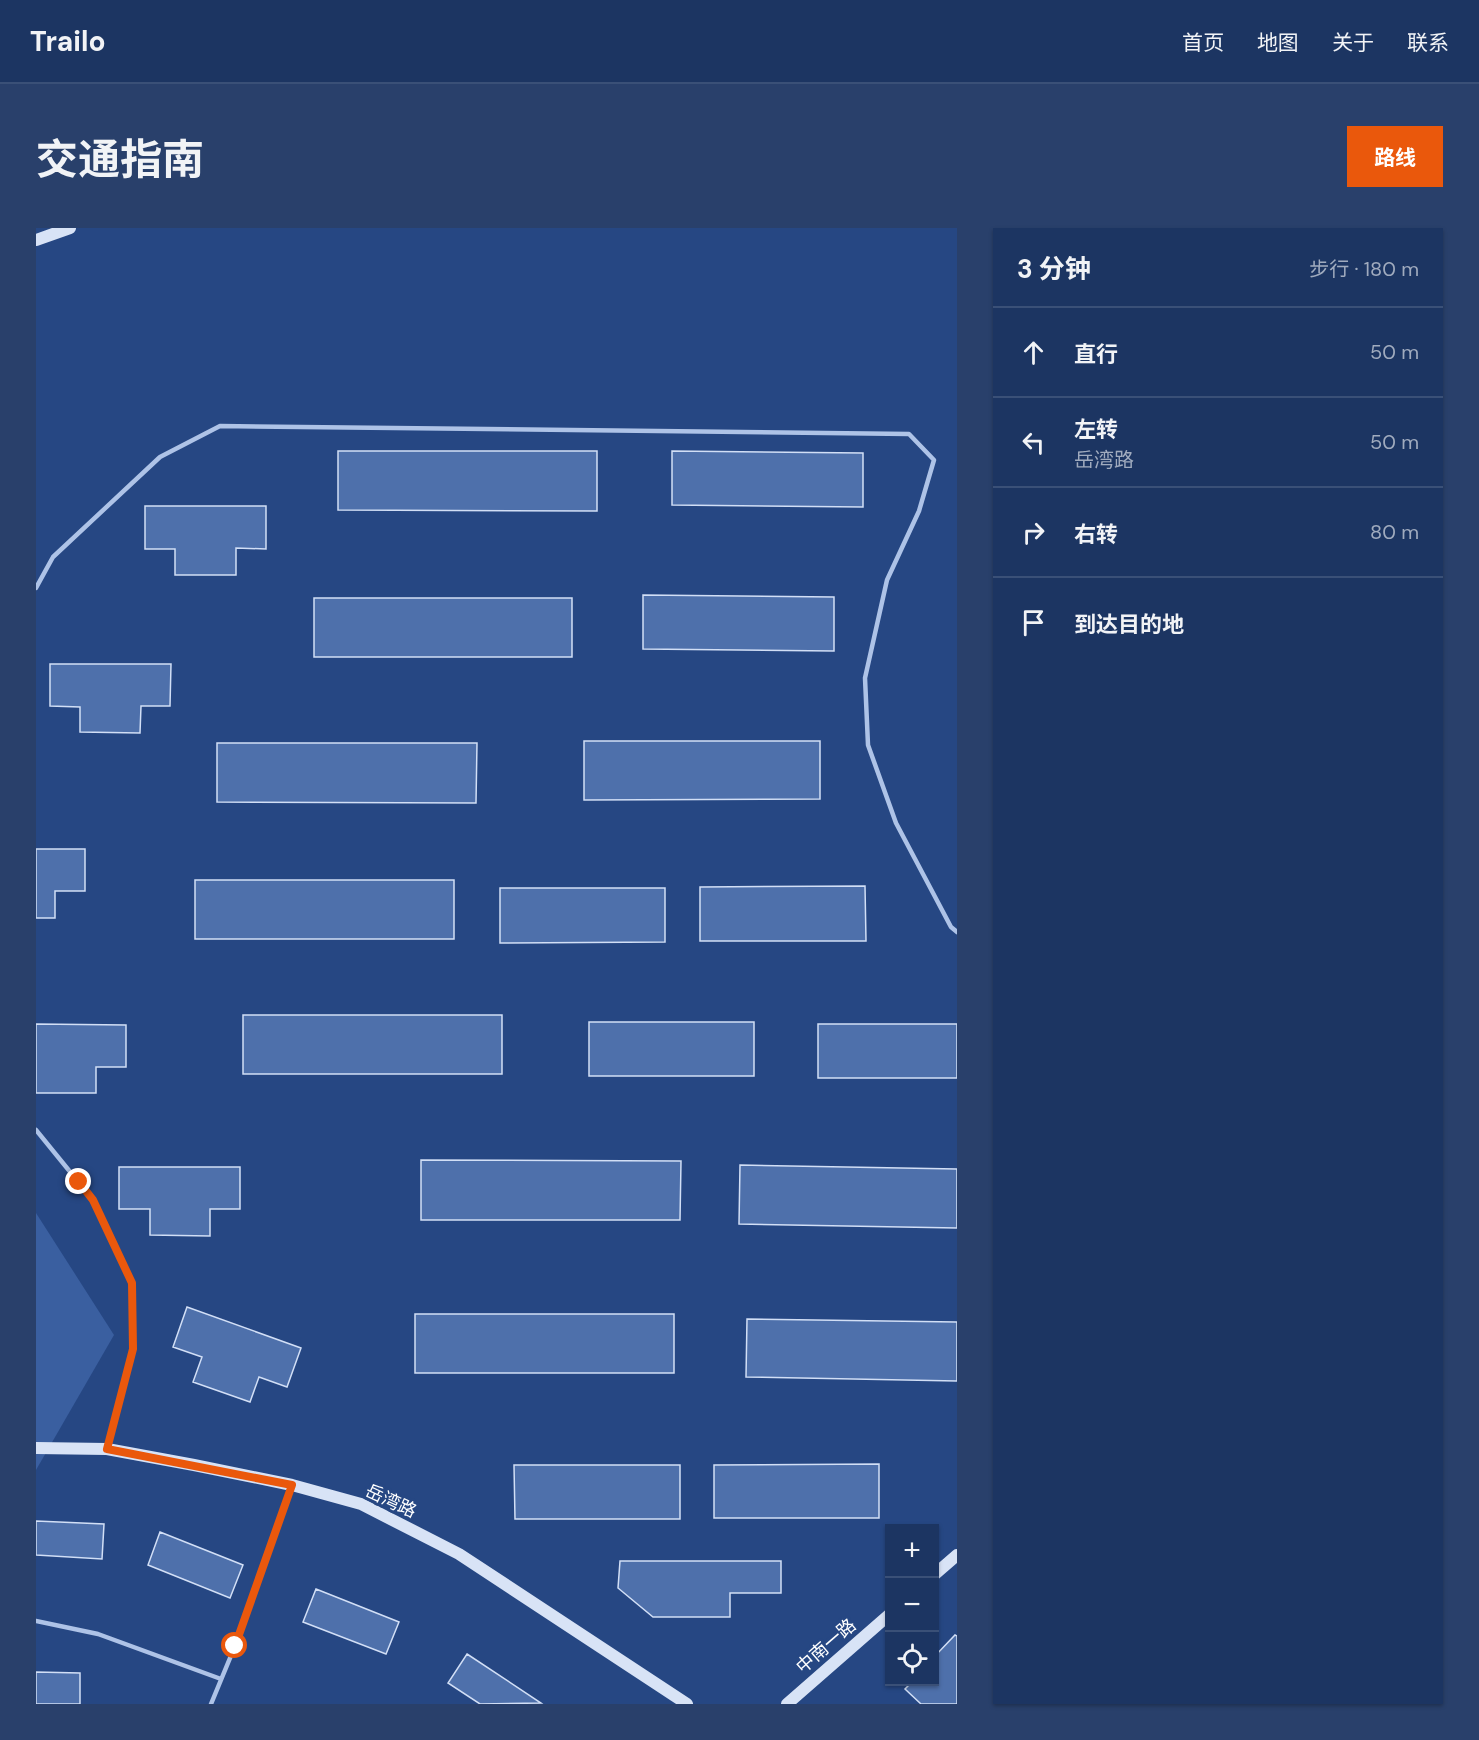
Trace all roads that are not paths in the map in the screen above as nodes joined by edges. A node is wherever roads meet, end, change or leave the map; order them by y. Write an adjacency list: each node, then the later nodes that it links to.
1 (70, 228): 2 (street)
2 (36, 240)
3 (36, 588): 4 (lane)
4 (957, 932)
5 (36, 1130): 7 (lane)
6 (36, 1448): 7 (street, 岳湾路)
7 (107, 1449): 8 (street, 岳湾路)
8 (292, 1485): 13 (lane); 15 (street, 岳湾路)
9 (957, 1555): 10 (street)
10 (939, 1571)
11 (885, 1618): 16 (street, 中南一路)
12 (36, 1621): 13 (lane)
13 (221, 1679): 14 (lane)
14 (211, 1704)
15 (687, 1704)
16 (787, 1704)

